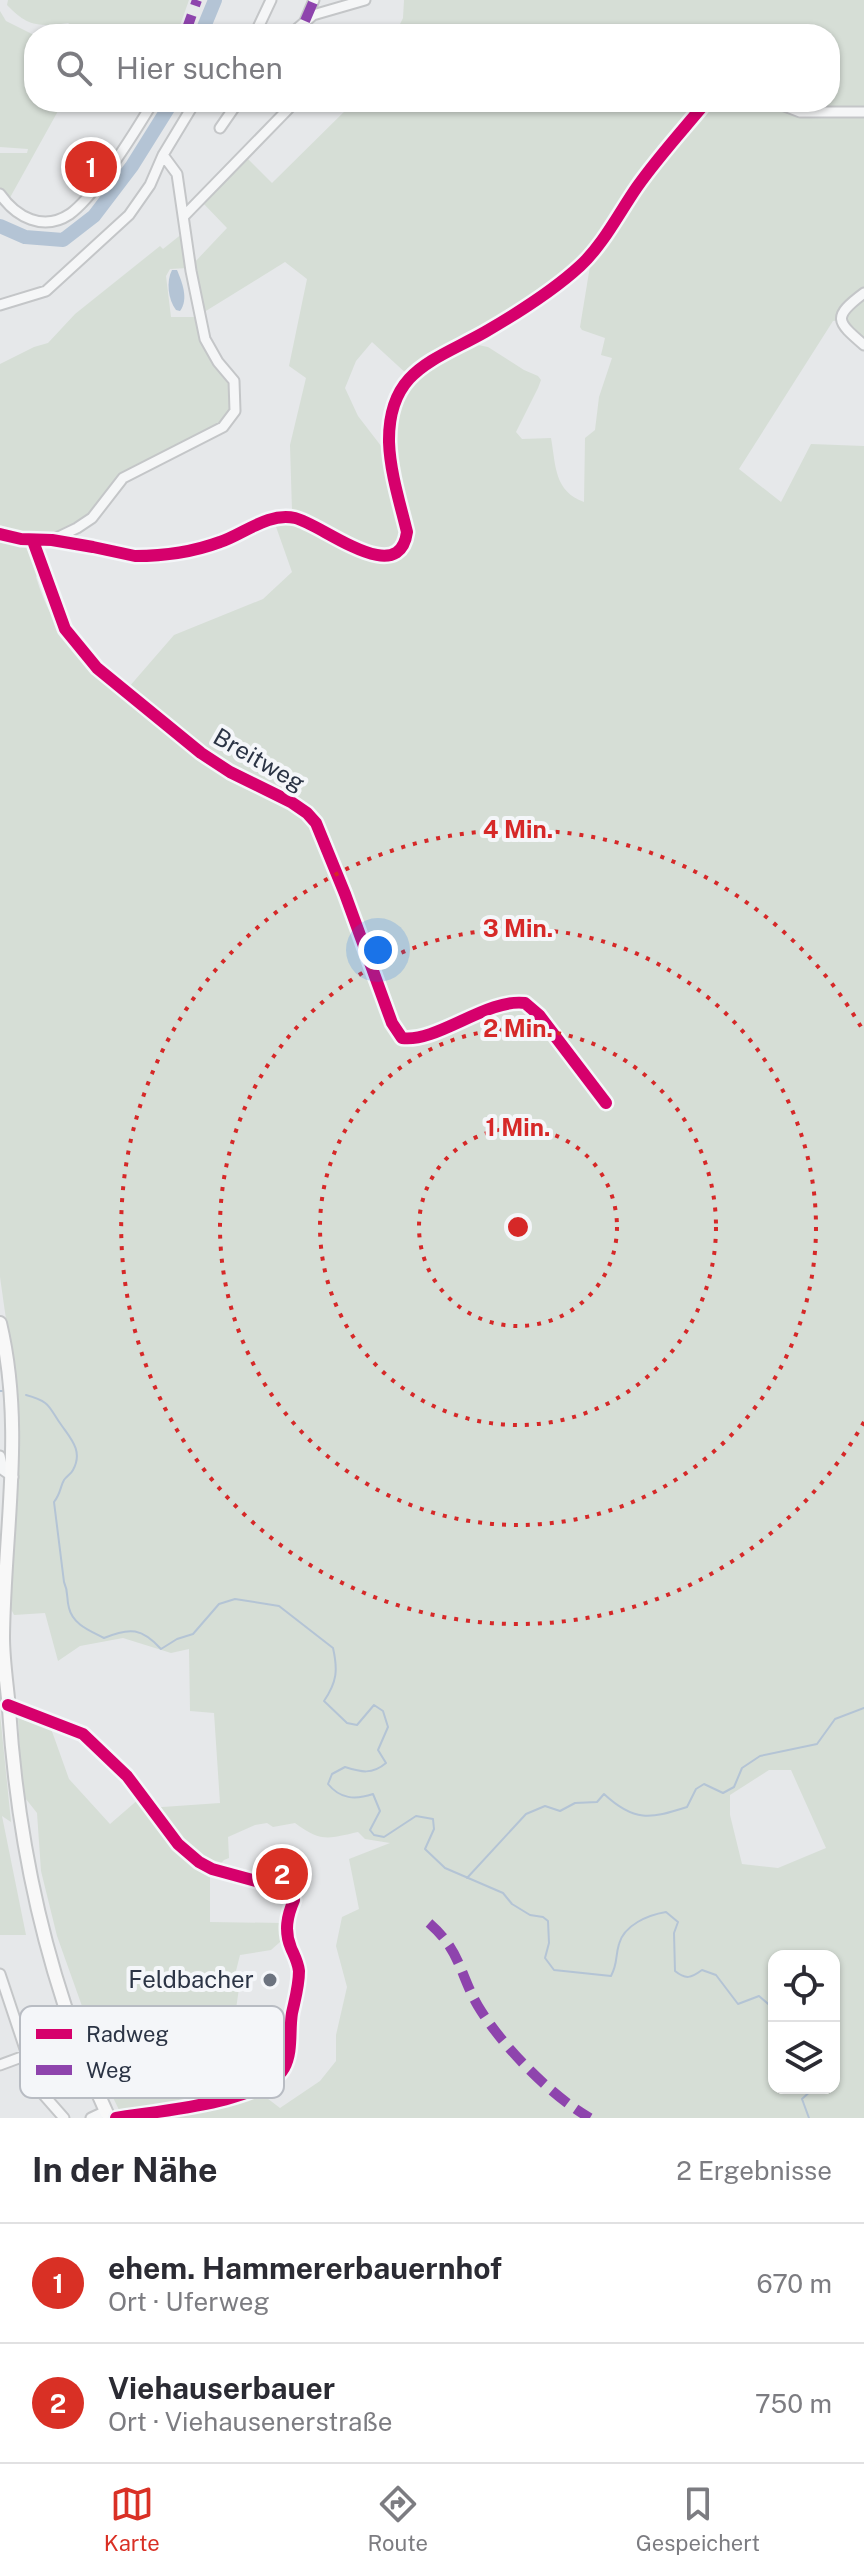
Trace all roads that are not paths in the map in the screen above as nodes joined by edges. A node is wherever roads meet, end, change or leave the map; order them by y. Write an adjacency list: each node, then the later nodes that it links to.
1 (271, 0): 5 (street)
2 (314, 0): 4 (street)
3 (365, 0): 4 (street)
4 (305, 21): 6 (street)
5 (260, 24)
6 (302, 24)
7 (146, 112): 16 (street)
8 (189, 112): 15 (street)
9 (231, 112): 14 (street)
10 (285, 112): 17 (street)
11 (698, 112): 22 (street)
12 (803, 112): 13 (street)
13 (864, 112)
14 (220, 128)
15 (163, 155): 17 (street); 19 (street)
16 (0, 194)
17 (185, 215): 22 (street)
18 (864, 293): 20 (street)
19 (0, 305)
20 (864, 345)
21 (0, 534): 23 (street)
22 (52, 540): 23 (street)
23 (33, 541): 24 (street, Breitweg)
24 (606, 1103)
25 (0, 1323): 27 (main road)
26 (0, 1456): 27 (street)
27 (13, 1477): 28 (main road)
28 (8, 1705): 30 (main road); 34 (street)
29 (0, 1974): 31 (street)
30 (64, 2006)
31 (20, 2034)
32 (20, 2058): 33 (street)
33 (0, 2065)
34 (284, 2066)
35 (46, 2098): 38 (street)
36 (234, 2098): 37 (street)
37 (111, 2116): 39 (street)
38 (64, 2118)
39 (91, 2118)

